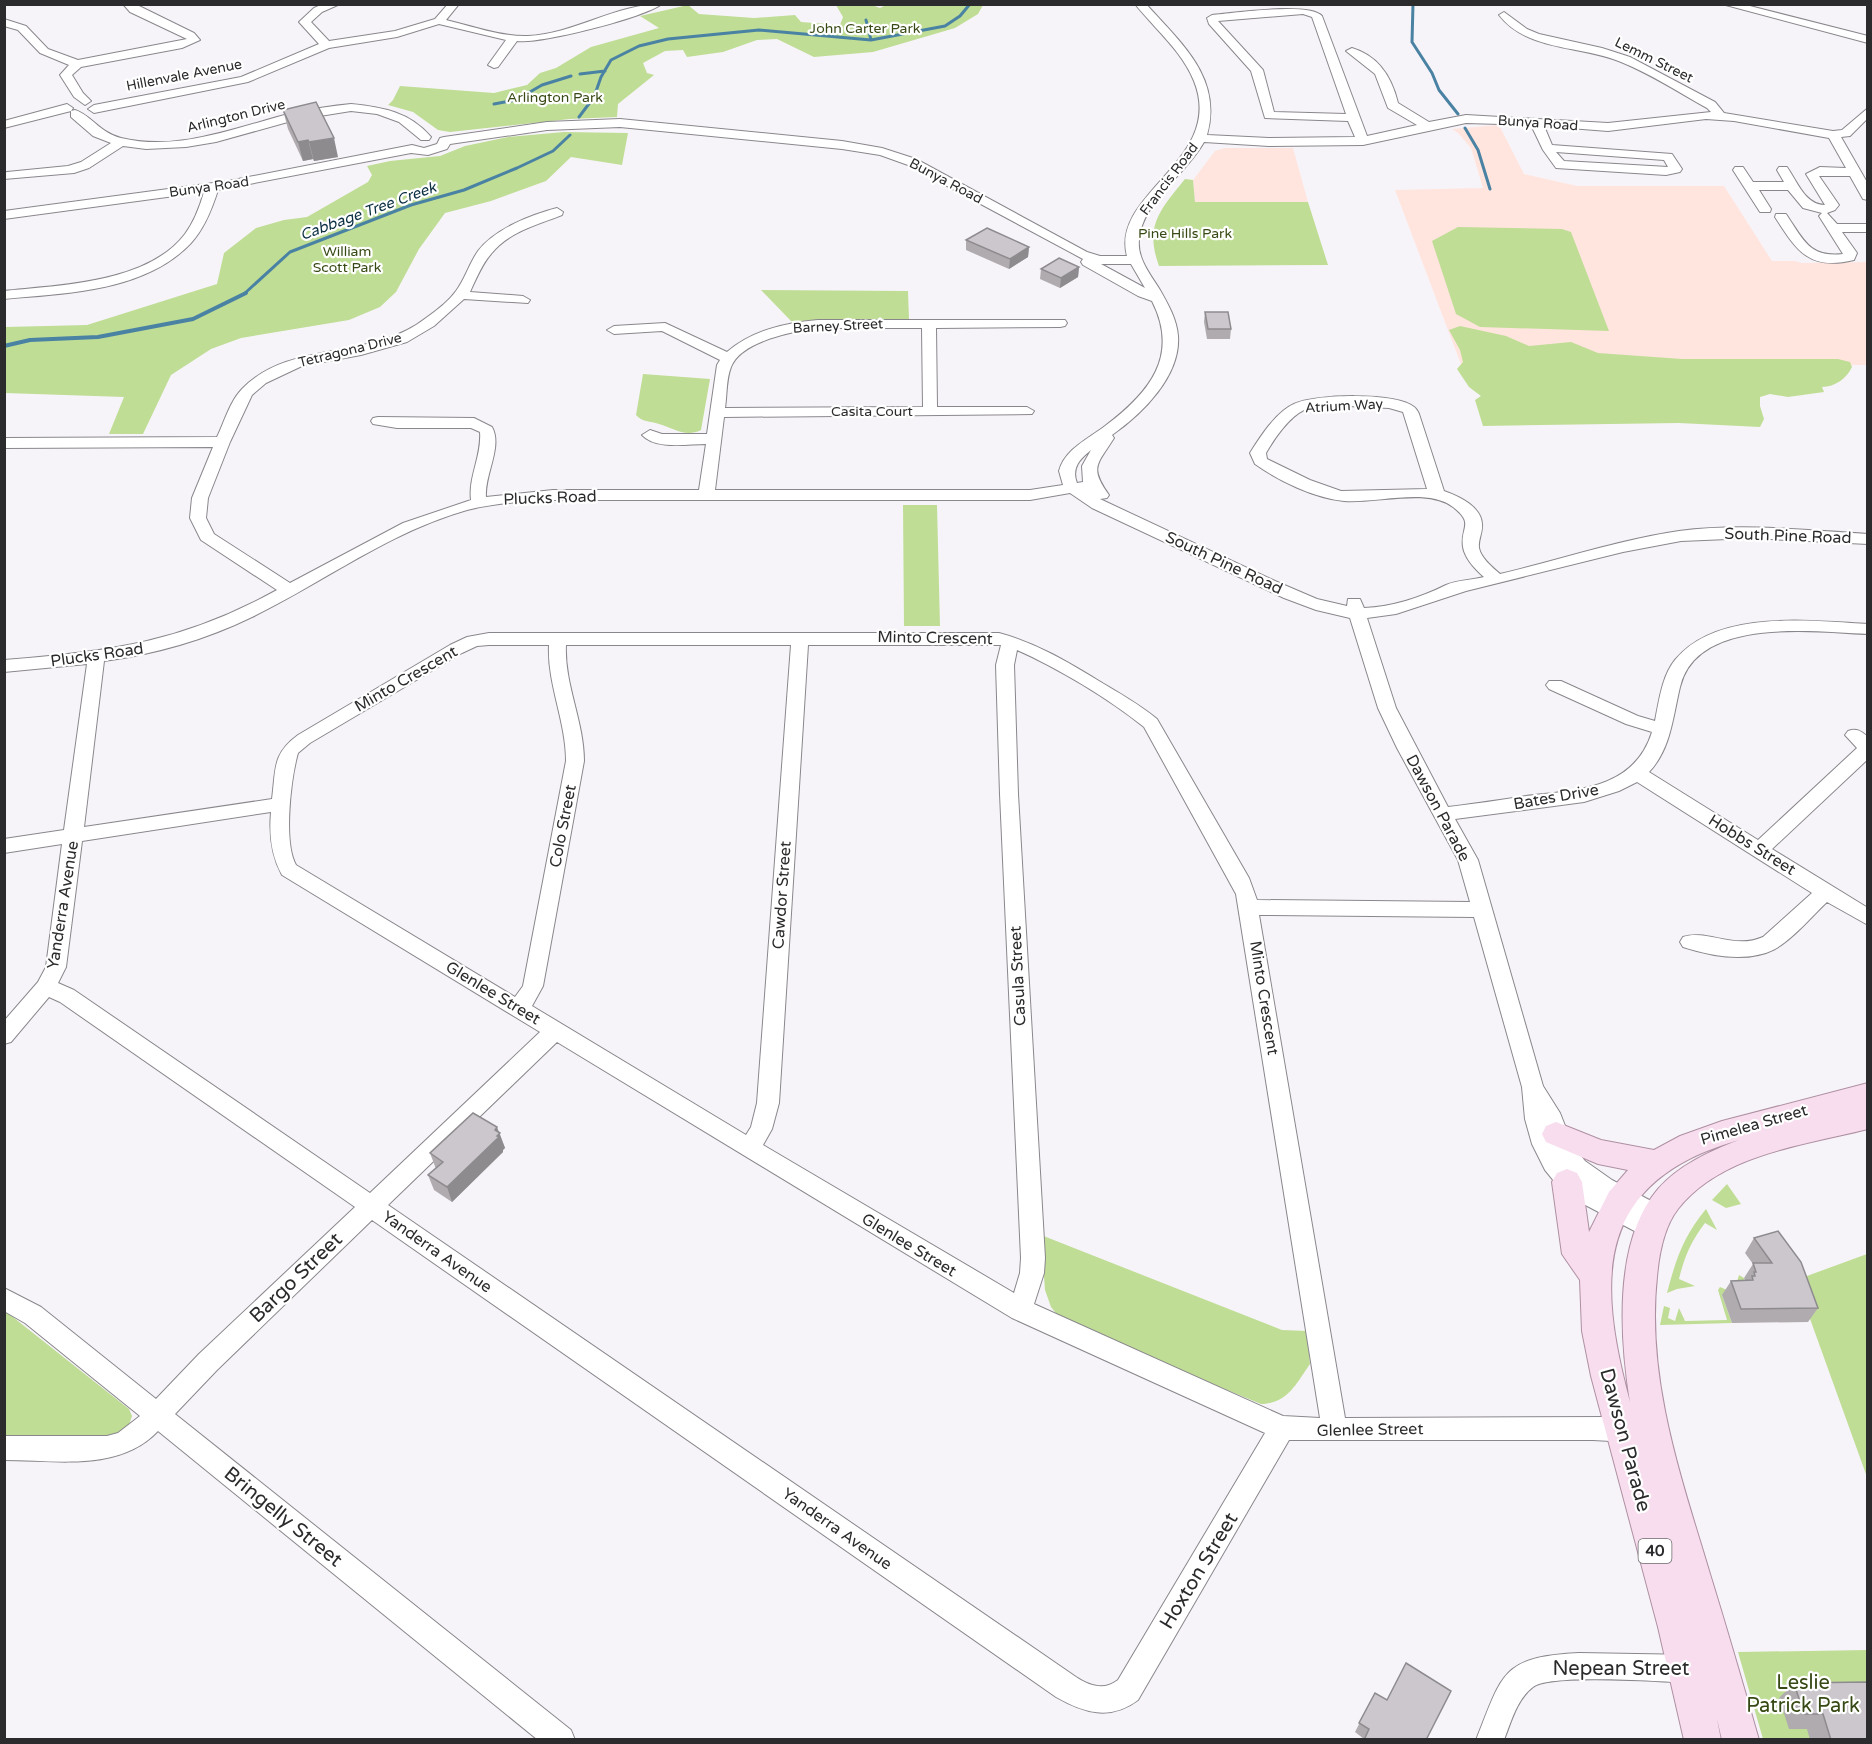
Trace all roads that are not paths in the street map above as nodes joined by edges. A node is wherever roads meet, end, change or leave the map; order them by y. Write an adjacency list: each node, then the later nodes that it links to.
1 (128, 4): 16 (street)
2 (302, 4): 8 (street)
3 (335, 4): 8 (street)
4 (454, 4): 10 (street)
5 (1140, 4): 27 (street, Francis Road)
6 (1727, 4): 13 (street)
7 (651, 5): 12 (street)
8 (318, 10): 14 (street)
9 (1504, 15): 20 (street, Lemm Street)
10 (439, 21): 12 (street); 14 (street, Hillenvale Avenue)
11 (4, 22): 16 (street)
12 (513, 39): 17 (street)
13 (1868, 40)
14 (326, 45): 18 (street, Hillenvale Avenue)
15 (1352, 51): 24 (street)
16 (77, 64): 18 (street)
17 (494, 67)
18 (82, 108): 23 (street, Hillenvale Avenue); 30 (street, Arlington Drive)
19 (1868, 111): 25 (street)
20 (1720, 115): 22 (street, Bunya Road); 25 (street, Bunya Road)
21 (1353, 118): 21 (street); 29 (street)
22 (1536, 122): 24 (street, Bunya Road); 31 (street)
23 (4, 125)
24 (1427, 126): 29 (street, Bunya Road)
25 (1833, 135): 35 (street)
26 (425, 137): 28 (street); 30 (street, Arlington Drive); 32 (street)
27 (1200, 138): 29 (street, Bunya Road); 49 (street, Francis Road)
28 (444, 141): 32 (street, Bunya Road); 48 (street, Bunya Road)
29 (1363, 141)
30 (121, 142): 36 (street)
31 (1549, 148): 31 (street)
32 (412, 149): 39 (street, Bunya Road)
33 (1739, 170): 37 (street)
34 (1782, 170): 38 (street)
35 (1853, 172): 38 (street); 40 (street)
36 (7, 176)
37 (1750, 186): 38 (street); 41 (street)
38 (1794, 186)
39 (212, 188): 43 (street, Bunya Road); 50 (street)
40 (1868, 196)
41 (1765, 209)
42 (557, 212): 51 (street, Tetragona Drive)
43 (4, 215)
44 (1825, 216): 46 (street)
45 (1781, 217): 46 (street)
46 (1834, 228): 47 (street)
47 (1868, 228)
48 (1082, 255): 49 (street, Bunya Road); 52 (street, Bunya Road)
49 (1135, 260): 52 (street, Francis Road)
50 (4, 295)
51 (460, 296): 53 (street); 65 (street, Tetragona Drive)
52 (1157, 298): 62 (street)
53 (523, 300)
54 (929, 323): 55 (street, Barney Street); 57 (street, Barney Street); 58 (street)
55 (1060, 323)
56 (614, 330): 57 (street)
57 (729, 359): 60 (street)
58 (930, 411): 59 (street, Casita Court); 60 (street, Casita Court)
59 (1027, 411)
60 (717, 412): 64 (street)
61 (378, 421): 71 (street)
62 (1112, 428): 67 (street); 68 (street)
63 (650, 435): 64 (street)
64 (713, 439): 70 (street)
65 (222, 442): 66 (street); 74 (street, Tetragona Drive)
66 (4, 443)
67 (1092, 485): 68 (street, Plucks Road); 75 (street, South Pine Road)
68 (1074, 489): 70 (street, Plucks Road); 75 (street, South Pine Road)
69 (1437, 494): 69 (street, Atrium Way); 73 (street, Atrium Way)
70 (706, 496): 71 (street, Plucks Road)
71 (479, 502): 74 (street, Plucks Road)
72 (1865, 538): 73 (street, South Pine Road)
73 (1496, 579): 75 (street, South Pine Road)
74 (289, 590): 80 (street, Plucks Road)
75 (1355, 608): 88 (street, Dawson Parade)
76 (1868, 629): 83 (street, Bates Drive)
77 (800, 638): 78 (street, Minto Crescent); 79 (street, Minto Crescent); 105 (street, Cawdor Street)
78 (558, 639): 87 (street, Minto Crescent); 98 (street, Colo Street)
79 (1010, 641): 93 (street, Minto Crescent); 113 (street, Casula Street)
80 (96, 658): 81 (street, Plucks Road); 89 (street, Yanderra Avenue)
81 (4, 666)
82 (1555, 685): 83 (street)
83 (1662, 729): 86 (street, Bates Drive)
84 (1854, 735): 85 (street)
85 (1868, 749): 91 (street)
86 (1637, 772): 88 (street, Bates Drive); 91 (street, Hobbs Street)
87 (282, 804): 89 (street); 98 (street, Glenlee Street)
88 (1443, 814): 94 (street, Dawson Parade)
89 (74, 836): 90 (street); 97 (street, Yanderra Avenue)
90 (4, 846)
91 (1760, 849): 92 (street, Hobbs Street)
92 (1826, 892): 95 (street, Hobbs Street); 96 (street)
93 (1249, 907): 94 (street); 116 (street, Minto Crescent)
94 (1482, 910): 101 (street, Dawson Parade)
95 (1868, 918)
96 (1690, 942)
97 (46, 987): 100 (street); 109 (street, Yanderra Avenue)
98 (517, 1008): 99 (street, Glenlee Street)
99 (555, 1031): 105 (street, Glenlee Street); 109 (street, Bargo Street)
100 (4, 1036)
101 (1533, 1087): 104 (street, Dawson Parade); 107 (street, Dawson Parade)
102 (1868, 1094): 106 (main road, Pimelea Street / 40)
103 (1868, 1118): 110 (main road, Pimelea Street / 40)
104 (1556, 1134): 106 (main road); 108 (street, Dawson Parade)
105 (749, 1148): 113 (street, Glenlee Street)
106 (1658, 1162): 108 (main road, Pimelea Street / 40)
107 (1567, 1182): 108 (street, Dawson Parade); 111 (main road)
108 (1618, 1204): 110 (street, Dawson Parade); 111 (main road, Dawson Parade / 40)
109 (371, 1206): 114 (street, Bargo Street); 121 (street, Yanderra Avenue)
110 (1655, 1222): 118 (main road, Dawson Parade / 40)
111 (1595, 1276): 117 (main road, Dawson Parade / 40)
112 (4, 1298): 114 (street, Bringelly Street)
113 (1020, 1310): 115 (street, Glenlee Street)
114 (157, 1415): 119 (street, Bargo Street); 122 (street, Bringelly Street)
115 (1282, 1428): 116 (street, Glenlee Street); 121 (street, Hoxton Street)
116 (1334, 1430): 117 (street, Glenlee Street)
117 (1623, 1433): 118 (street, Glenlee Street); 120 (main road, Dawson Parade / 40)
118 (1656, 1445): 120 (main road, Dawson Parade / 40)
119 (4, 1448)
120 (1705, 1669): 123 (street, Nepean Street); 124 (main road, Dawson Parade / 40); 125 (main road, Dawson Parade / 40)
121 (1105, 1701)
122 (549, 1736)
123 (1490, 1740)
124 (1703, 1740)
125 (1741, 1740)

